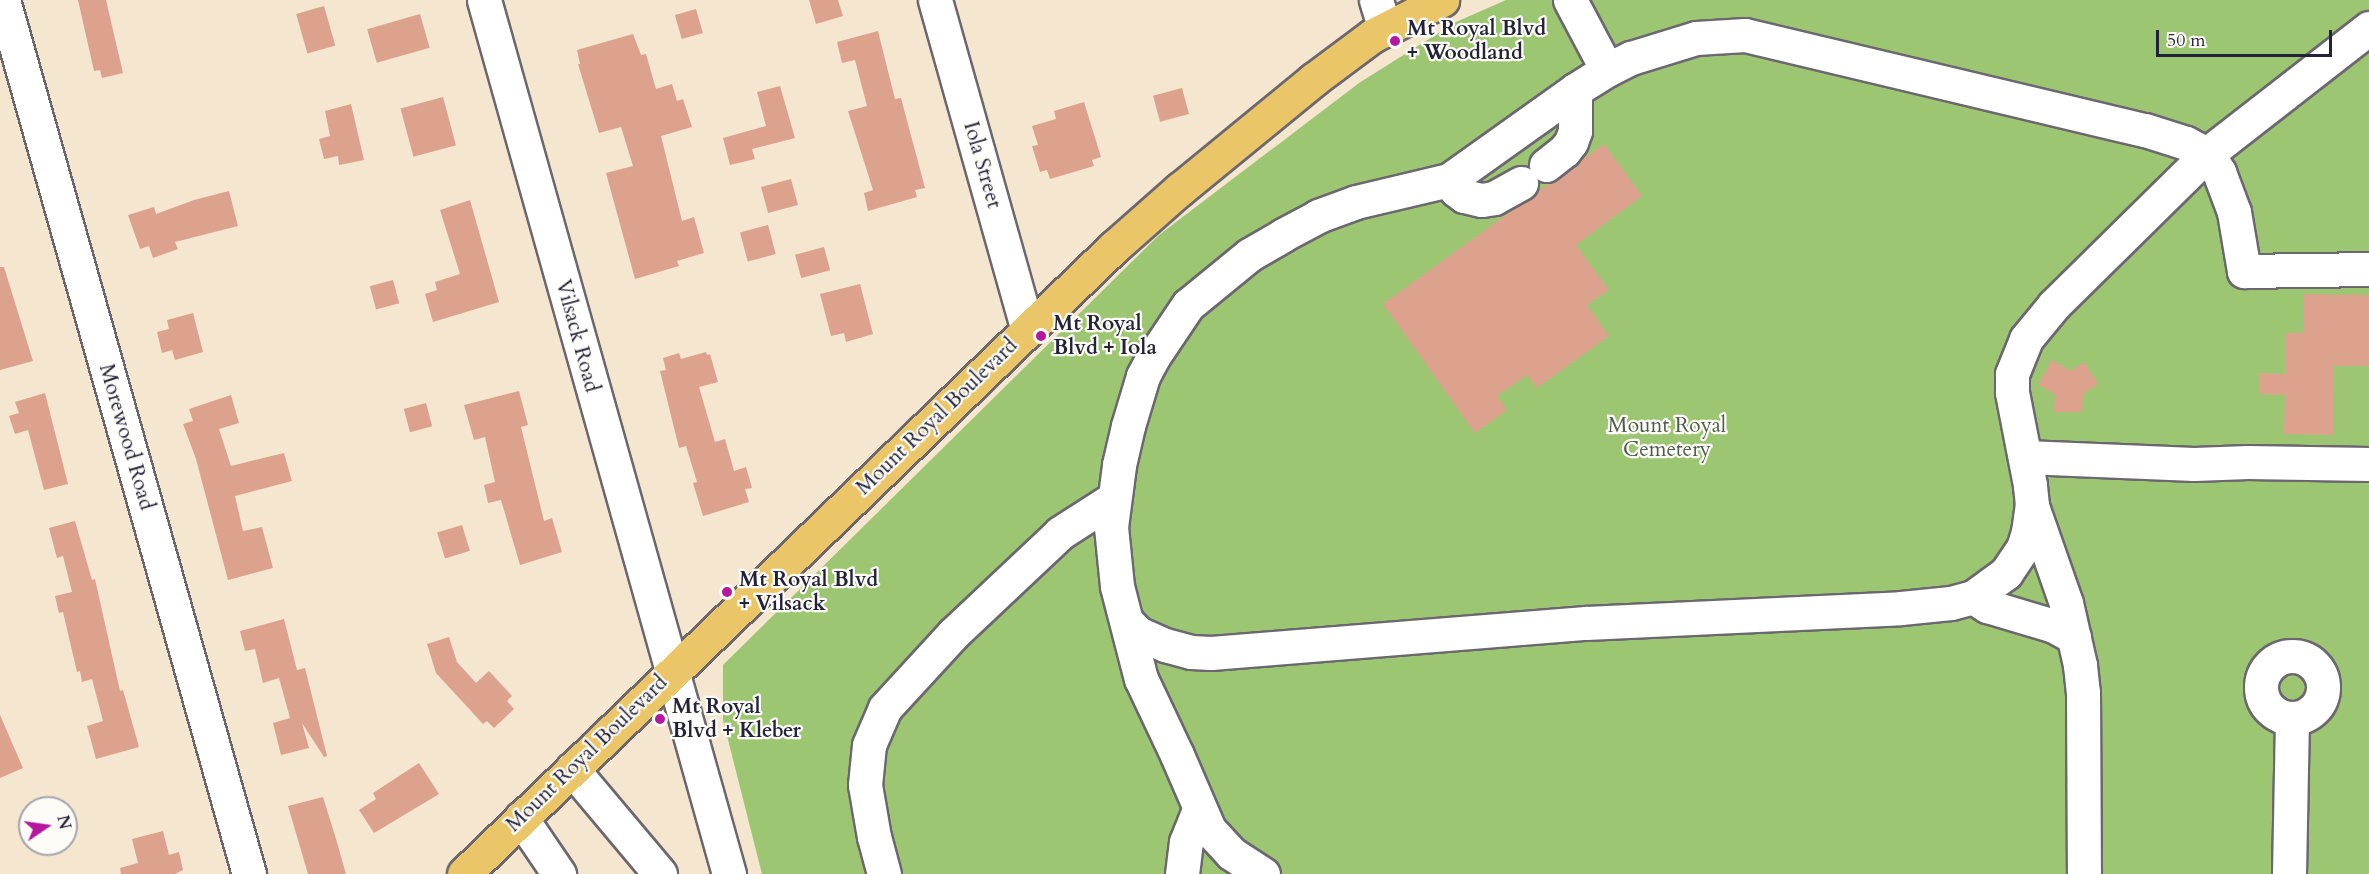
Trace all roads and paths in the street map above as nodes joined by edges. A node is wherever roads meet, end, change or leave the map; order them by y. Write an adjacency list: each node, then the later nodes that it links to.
1 (3, 0): 26 (street, Morewood Road)
2 (484, 0): 21 (street, Vilsack Road)
3 (935, 0): 13 (street, Iola Street)
4 (1442, 0): 6 (main road, Mount Royal Boulevard)
5 (1570, 0): 8 (street)
6 (1380, 15): 13 (main road, Mount Royal Boulevard)
7 (2369, 28): 10 (street)
8 (1607, 70): 9 (street); 10 (street)
9 (1575, 90): 11 (street); 11 (street)
10 (2207, 154): 12 (street); 14 (street)
11 (1449, 180): 16 (street)
12 (2369, 269)
13 (1028, 330): 21 (main road, Mount Royal Boulevard)
14 (2025, 457): 15 (street); 17 (street)
15 (2369, 464)
16 (1113, 499): 19 (street); 31 (street)
17 (2032, 505): 18 (street); 20 (street)
18 (1973, 597): 19 (street); 20 (street)
19 (1127, 622): 24 (street)
20 (2074, 637): 34 (street)
21 (671, 672): 23 (main road, Mount Royal Boulevard); 30 (street, Vilsack Road)
22 (2292, 718): 35 (street)
23 (572, 769): 25 (main road, Mount Royal Boulevard); 29 (street)
24 (1198, 810): 32 (street); 33 (street)
25 (521, 818): 27 (main road, Mount Royal Boulevard); 28 (street)
26 (249, 874)
27 (464, 874)
28 (559, 874)
29 (660, 874)
30 (729, 874)
31 (885, 874)
32 (1182, 874)
33 (1263, 874)
34 (2084, 874)
35 (2289, 874)

